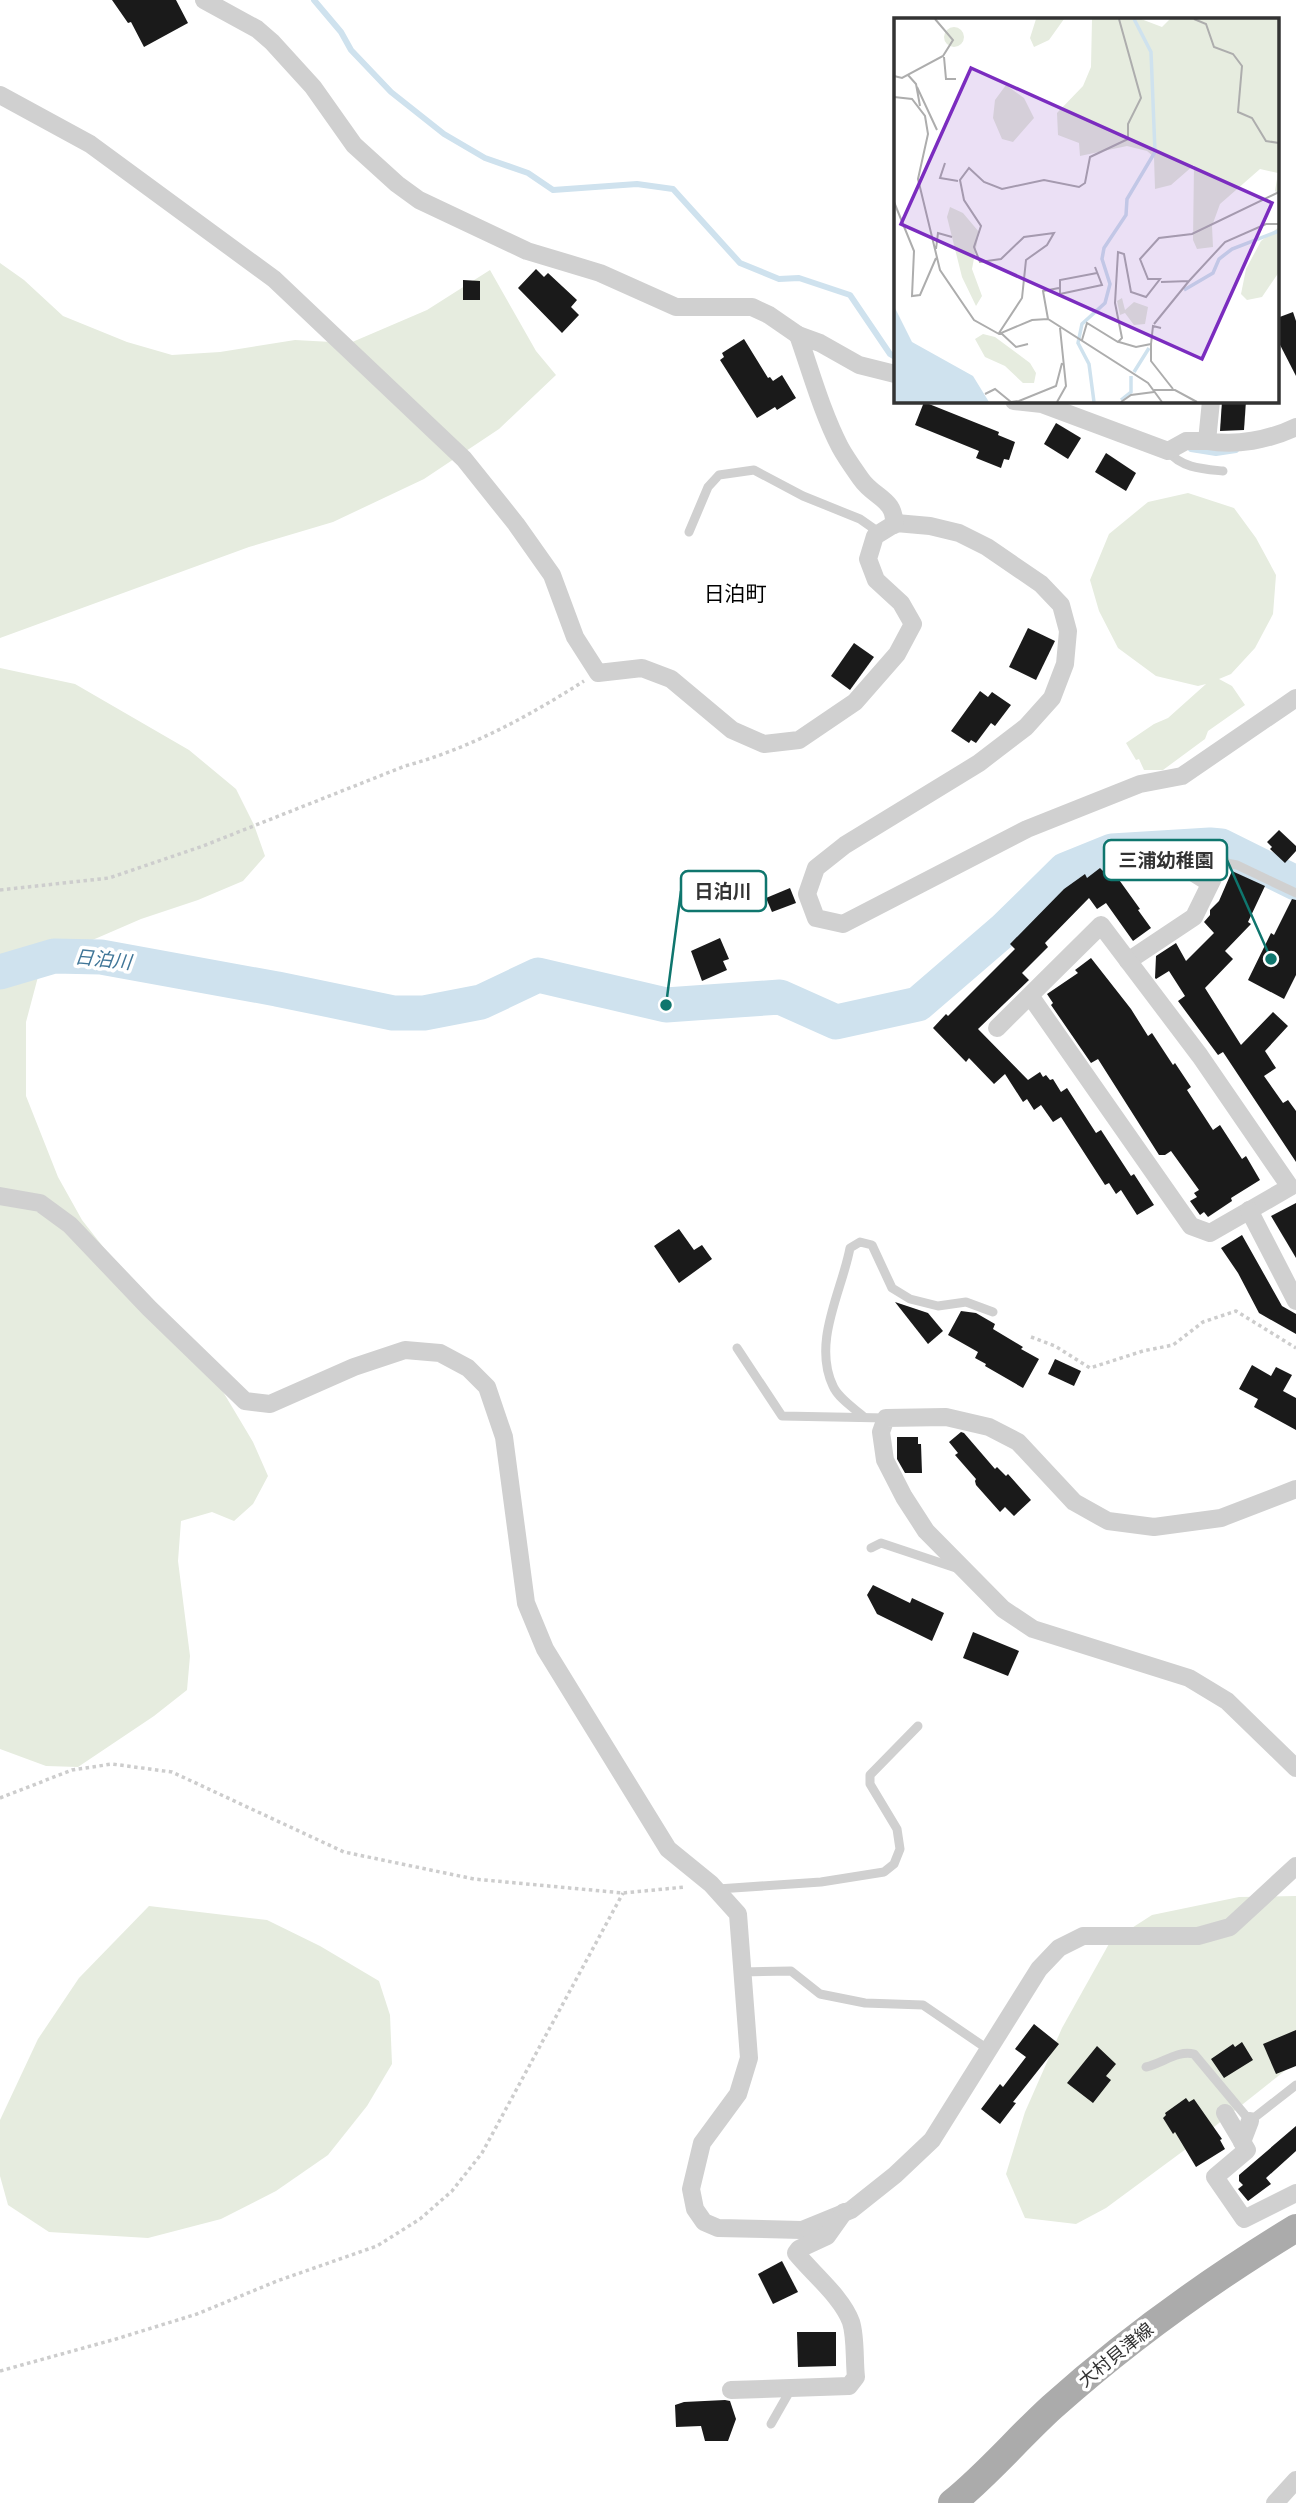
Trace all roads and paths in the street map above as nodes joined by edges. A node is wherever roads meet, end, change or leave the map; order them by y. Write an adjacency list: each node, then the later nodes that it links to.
1 (204, 0): 3 (street)
2 (0, 95): 13 (street)
3 (798, 335): 4 (street); 11 (street)
4 (894, 374)
5 (1023, 402): 9 (street)
6 (1211, 402): 8 (street)
7 (1296, 427): 8 (street)
8 (1207, 441): 9 (street)
9 (1168, 451): 10 (lane)
10 (1223, 471)
11 (887, 529): 12 (lane); 13 (street); 14 (street)
12 (689, 532)
13 (598, 673): 18 (path)
14 (1296, 698)
15 (1220, 862): 17 (street); 19 (lane)
16 (1194, 873): 17 (street)
17 (1210, 883): 20 (street)
18 (0, 890)
19 (1296, 893)
20 (1128, 961): 21 (street); 24 (street)
21 (1031, 997): 22 (street); 24 (street)
22 (997, 1028)
23 (0, 1196): 39 (street)
24 (1249, 1210): 25 (street)
25 (1296, 1301)
26 (993, 1312): 30 (lane)
27 (1031, 1337): 29 (path)
28 (737, 1348): 30 (lane)
29 (1296, 1348)
30 (864, 1417): 31 (lane)
31 (886, 1418): 32 (street); 34 (street)
32 (1296, 1489)
33 (871, 1548): 34 (lane)
34 (964, 1570): 36 (street)
35 (918, 1726): 39 (lane)
36 (1296, 1768)
37 (0, 1798): 40 (path)
38 (1296, 1866): 42 (street)
39 (714, 1886): 40 (path); 41 (street)
40 (623, 1893): 51 (path)
41 (742, 1972): 42 (lane); 49 (street)
42 (989, 2050): 49 (street)
43 (1146, 2067): 46 (lane)
44 (1296, 2085): 46 (lane)
45 (1226, 2113): 47 (street)
46 (1250, 2121): 47 (street)
47 (1242, 2142): 48 (street)
48 (1296, 2193)
49 (844, 2212): 52 (street)
50 (1296, 2228): 56 (main road, 大村貝津線)
51 (0, 2371)
52 (792, 2388): 53 (street); 54 (lane)
53 (732, 2390)
54 (771, 2424)
55 (1296, 2480): 57 (street)
56 (952, 2503)
57 (1275, 2503)

